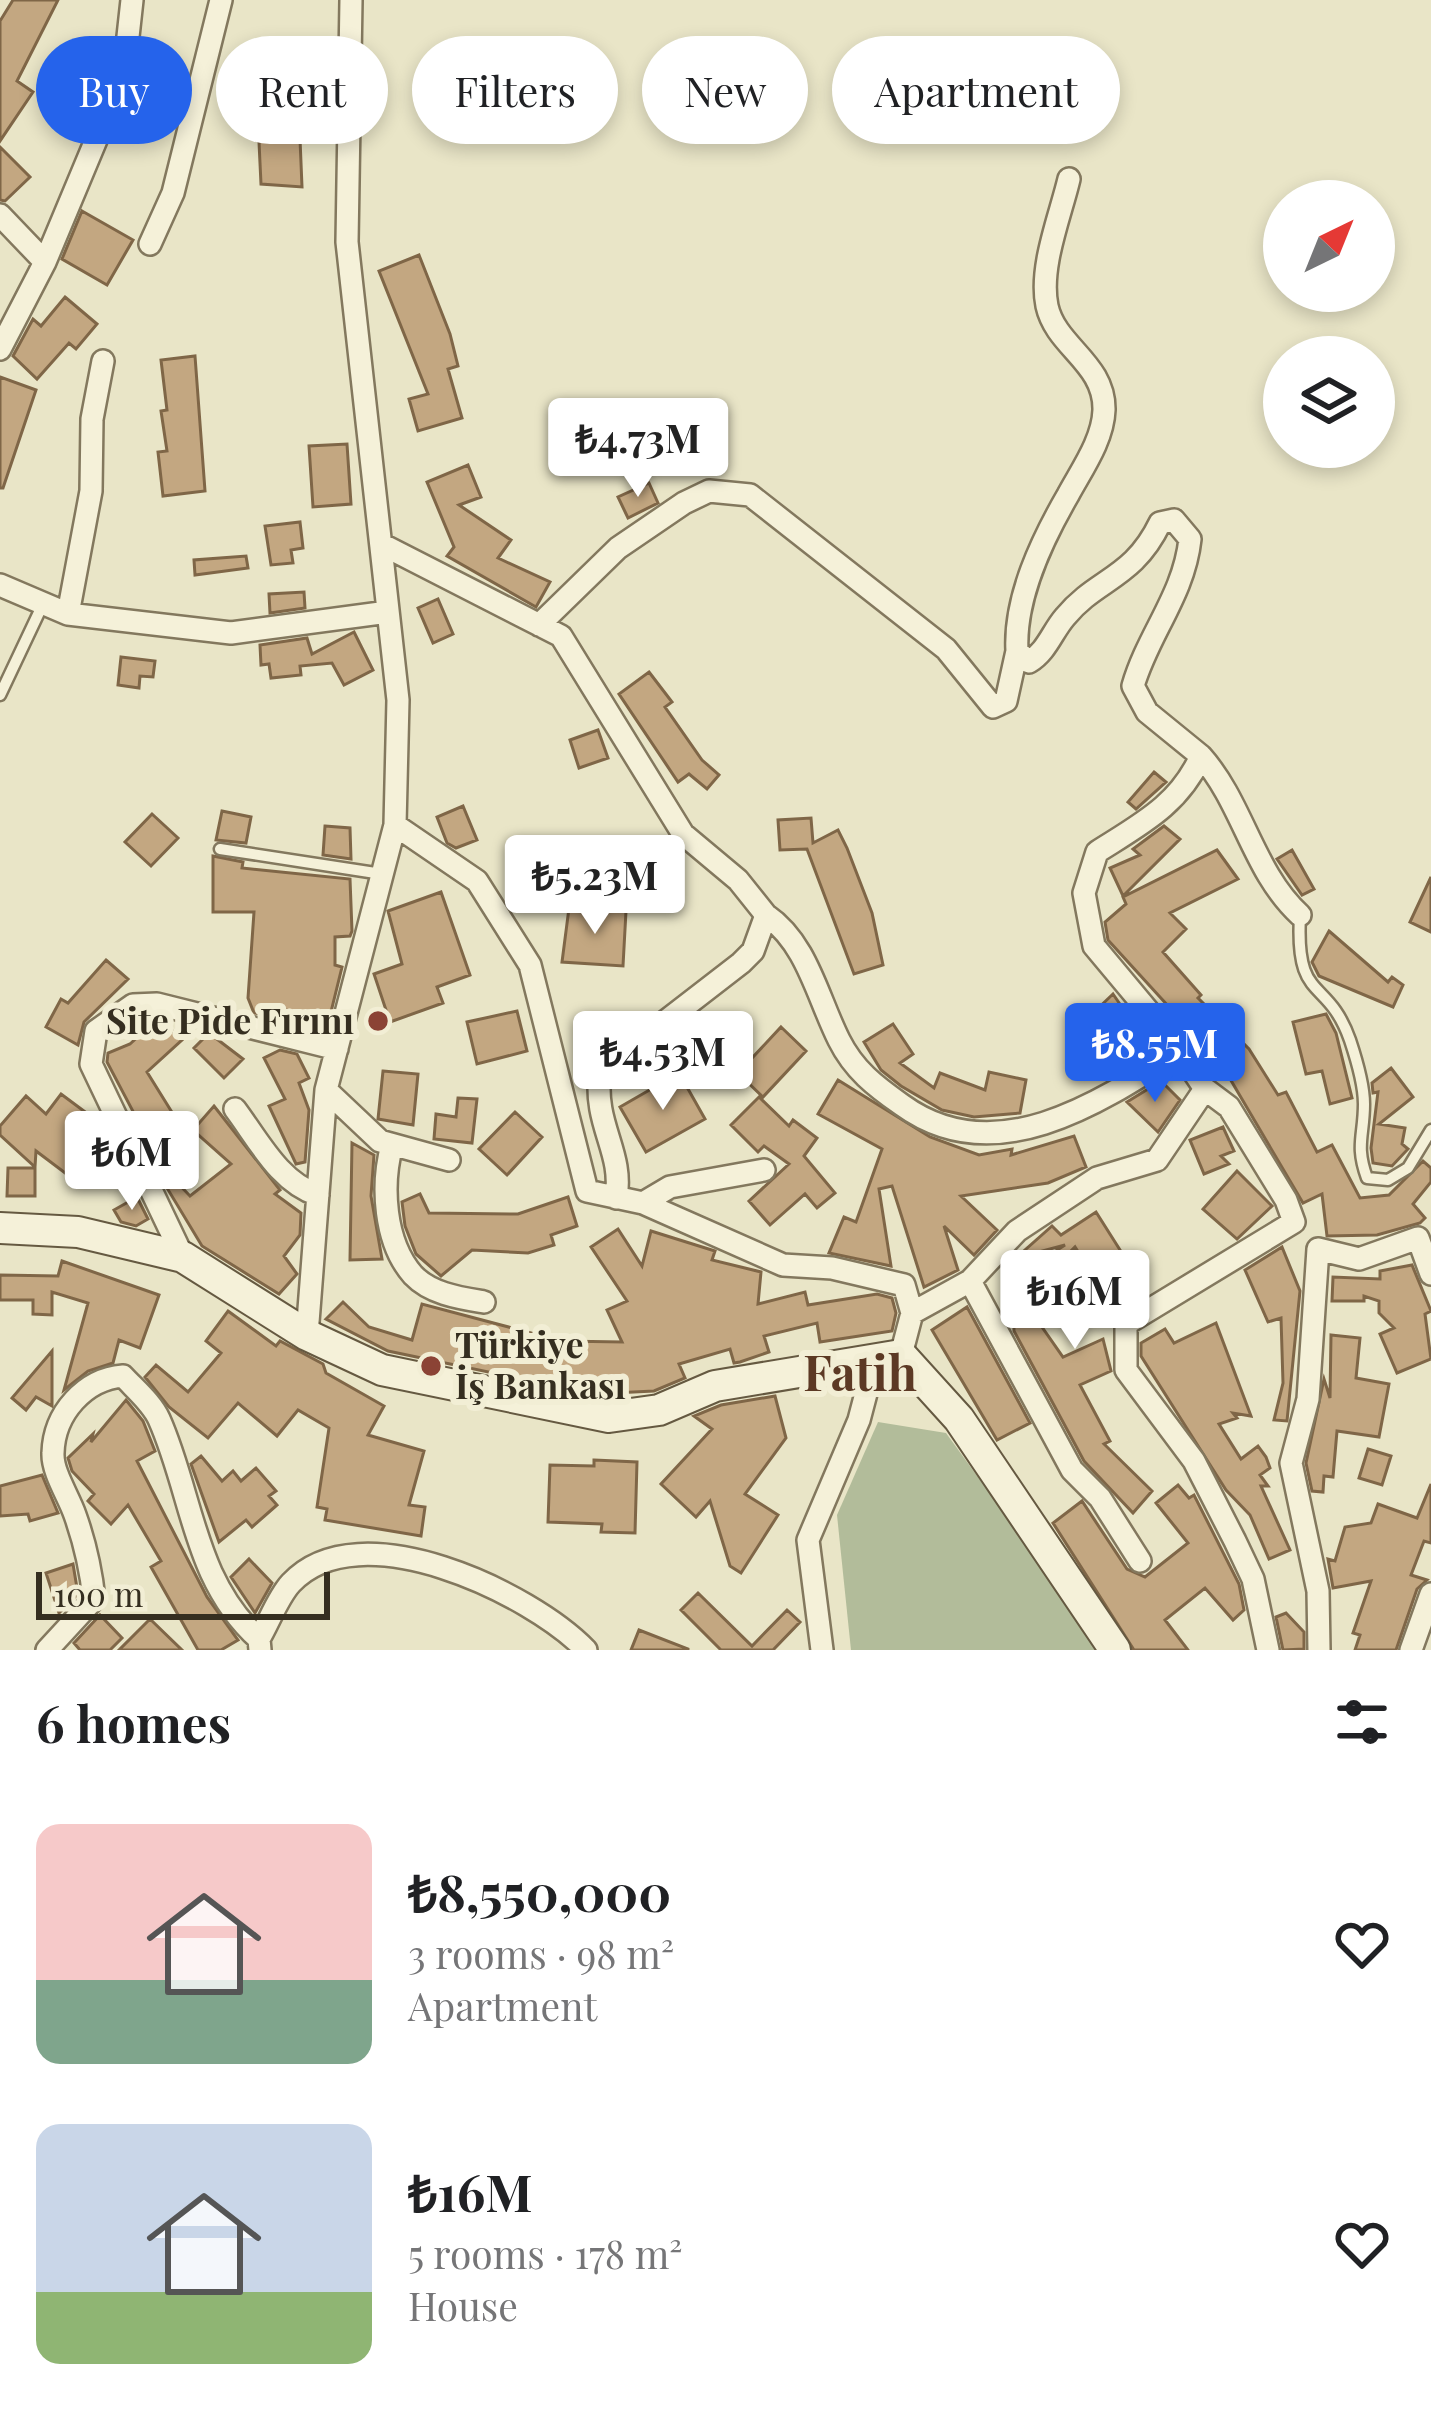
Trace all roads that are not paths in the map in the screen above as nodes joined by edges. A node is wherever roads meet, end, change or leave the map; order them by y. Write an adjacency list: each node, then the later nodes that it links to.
1 (132, 0): 7 (street)
2 (221, 0): 6 (street)
3 (351, 0): 10 (street)
4 (1069, 179): 16 (street)
5 (0, 215): 7 (street)
6 (150, 244)
7 (45, 262): 8 (street)
8 (0, 349)
9 (103, 362): 14 (street)
10 (381, 544): 13 (street); 15 (street)
11 (0, 585): 12 (street)
12 (43, 604): 14 (street); 17 (lane)
13 (388, 611): 14 (street); 19 (street)
14 (68, 614)
15 (539, 625): 16 (street); 22 (street)
16 (1017, 651): 18 (street)
17 (0, 695)
18 (1201, 756): 23 (street); 25 (street)
19 (395, 825): 21 (street); 34 (street)
20 (220, 849): 21 (lane)
21 (382, 874): 24 (street)
22 (766, 915): 25 (street); 34 (street)
23 (1300, 916): 29 (lane)
24 (337, 1048): 27 (street); 39 (street)
25 (1180, 1051): 26 (street)
26 (1205, 1089): 36 (street); 41 (street)
27 (326, 1090): 30 (street); 33 (street)
28 (236, 1108): 33 (street)
29 (1431, 1130)
30 (392, 1145): 31 (street); 42 (street)
31 (449, 1160)
32 (764, 1170): 35 (street)
33 (319, 1196): 44 (street)
34 (616, 1198): 35 (street)
35 (643, 1203): 43 (street)
36 (1294, 1222): 38 (street); 53 (street)
37 (0, 1228): 39 (main road)
38 (1318, 1250): 40 (street); 54 (street)
39 (183, 1257): 44 (main road)
40 (1431, 1274)
41 (970, 1281): 43 (street); 46 (street)
42 (484, 1302)
43 (912, 1313): 45 (street)
44 (307, 1335): 45 (main road)
45 (888, 1359): 51 (street); 52 (main road)
46 (1140, 1561)
47 (1431, 1594): 55 (street)
48 (259, 1645): 49 (street); 50 (street)
49 (47, 1650)
50 (586, 1650)
51 (822, 1650)
52 (1115, 1650)
53 (1268, 1650)
54 (1319, 1650)
55 (1411, 1650)

